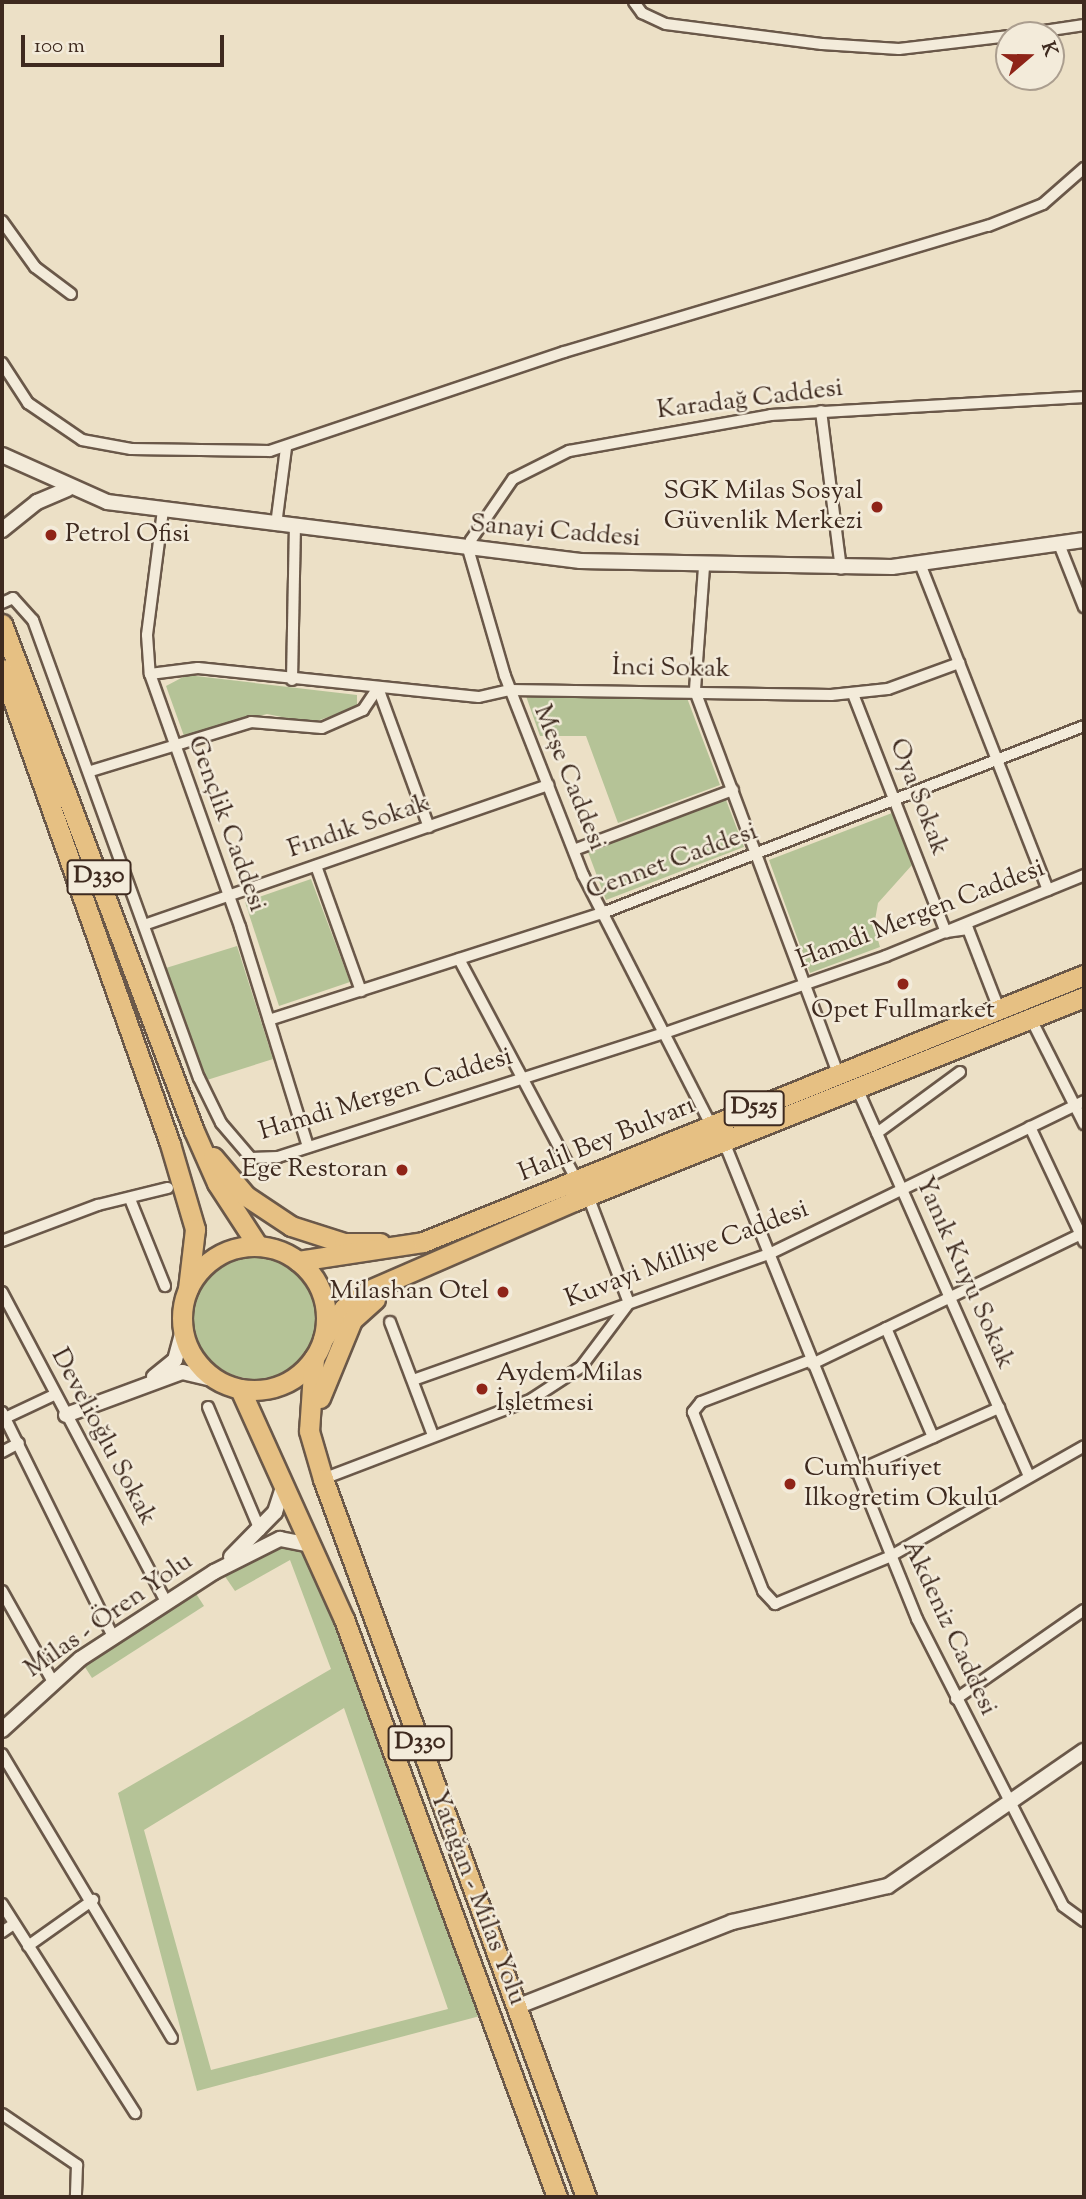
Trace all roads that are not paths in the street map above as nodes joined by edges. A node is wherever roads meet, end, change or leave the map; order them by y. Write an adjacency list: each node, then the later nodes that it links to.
1 (634, 2): 4 (street)
2 (1084, 25): 3 (street)
3 (1065, 28)
4 (995, 38)
5 (1084, 168): 11 (street)
6 (2, 221): 7 (street)
7 (71, 294)
8 (2, 363): 11 (street)
9 (1084, 397): 10 (street, Karadağ Caddesi)
10 (821, 411): 20 (street, Karadağ Caddesi); 23 (street)
11 (286, 448): 15 (street)
12 (2, 455): 13 (street, Sanayi Caddesi)
13 (67, 489): 14 (street, Sanayi Caddesi); 17 (street)
14 (163, 510): 15 (street, Sanayi Caddesi); 29 (street, Gençlik Caddesi)
15 (276, 525): 16 (street, Sanayi Caddesi)
16 (295, 528): 20 (street, Sanayi Caddesi); 30 (street)
17 (2, 530)
18 (1084, 540): 19 (street, Sanayi Caddesi)
19 (1059, 544): 21 (street, Sanayi Caddesi); 25 (street)
20 (468, 549): 22 (street, Sanayi Caddesi); 32 (street, Meşe Caddesi)
21 (921, 566): 23 (street, Sanayi Caddesi); 27 (street)
22 (704, 567): 23 (street, Sanayi Caddesi); 33 (street)
23 (841, 569)
24 (2, 603): 38 (street, Hamdi Mergen Caddesi)
25 (1084, 607)
26 (2, 624): 69 (highway, D330)
27 (959, 663): 34 (street, İnci Sokak); 37 (street)
28 (2, 669): 86 (highway, D330)
29 (150, 674): 30 (street, İnci Sokak); 36 (street, Gençlik Caddesi)
30 (292, 680): 31 (street, İnci Sokak)
31 (378, 688): 32 (street, İnci Sokak); 36 (street); 42 (street)
32 (510, 691): 33 (street, İnci Sokak); 39 (street, Meşe Caddesi)
33 (695, 691): 34 (street, İnci Sokak); 40 (street)
34 (853, 694): 41 (street, Oya Sokak)
35 (1084, 726): 37 (street, Cennet Caddesi)
36 (174, 745): 38 (street); 48 (street, Gençlik Caddesi)
37 (998, 763): 41 (street, Cennet Caddesi); 47 (street)
38 (91, 771): 50 (street, Hamdi Mergen Caddesi)
39 (548, 785): 42 (street, Fındık Sokak); 43 (street, Meşe Caddesi)
40 (733, 790): 43 (street); 44 (street)
41 (896, 802): 44 (street, Cennet Caddesi); 51 (street, Oya Sokak)
42 (429, 827): 45 (street, Fındık Sokak)
43 (574, 850): 49 (street, Meşe Caddesi)
44 (757, 855): 49 (street, Cennet Caddesi); 54 (street)
45 (316, 866): 48 (street, Fındık Sokak); 55 (street)
46 (1084, 876): 47 (street, Hamdi Mergen Caddesi)
47 (1048, 890): 51 (street, Hamdi Mergen Caddesi)
48 (229, 896): 50 (street, Fındık Sokak); 59 (street, Gençlik Caddesi)
49 (600, 914): 52 (street, Cennet Caddesi); 60 (street, Meşe Caddesi)
50 (144, 925): 72 (street, Hamdi Mergen Caddesi)
51 (946, 932): 54 (street, Hamdi Mergen Caddesi); 57 (street)
52 (458, 959): 55 (street, Cennet Caddesi); 63 (street)
53 (1084, 975): 57 (highway, Halil Bey Bulvarı / D525)
54 (805, 984): 60 (street, Hamdi Mergen Caddesi); 62 (street)
55 (361, 991): 59 (street, Cennet Caddesi)
56 (1084, 998): 58 (highway, Halil Bey Bulvarı / D525)
57 (999, 1009): 62 (highway, Halil Bey Bulvarı / D525)
58 (1031, 1019): 64 (highway, Halil Bey Bulvarı / D525); 65 (street)
59 (269, 1020): 72 (street, Gençlik Caddesi)
60 (662, 1034): 63 (street, Hamdi Mergen Caddesi); 67 (street, Meşe Caddesi)
61 (960, 1072): 70 (street)
62 (838, 1074): 67 (highway, Halil Bey Bulvarı / D525)
63 (522, 1078): 72 (street, Hamdi Mergen Caddesi); 73 (street)
64 (857, 1088): 70 (street, Yanık Kuyu Sokak); 71 (highway, Halil Bey Bulvarı / D525)
65 (1079, 1103): 66 (street); 68 (street, Kuvayi Milliye Caddesi)
66 (1084, 1124)
67 (711, 1125): 73 (highway, Halil Bey Bulvarı / D525)
68 (1030, 1127): 75 (street, Kuvayi Milliye Caddesi); 78 (street)
69 (194, 1131): 80 (highway); 81 (highway)
70 (877, 1133): 75 (street, Yanık Kuyu Sokak)
71 (724, 1142): 76 (highway, Halil Bey Bulvarı / D525); 82 (street, Akdeniz Caddesi)
72 (308, 1147)
73 (576, 1179): 80 (highway, Halil Bey Bulvarı / D525)
74 (168, 1188): 77 (street)
75 (902, 1189): 82 (street, Kuvayi Milliye Caddesi); 88 (street, Yanık Kuyu Sokak)
76 (588, 1195): 84 (highway, Halil Bey Bulvarı / D525); 89 (street)
77 (130, 1199): 79 (street); 85 (street)
78 (1082, 1238): 88 (street)
79 (2, 1241)
80 (423, 1242): 83 (highway, D525)
81 (258, 1246): 83 (highway); 86 (highway)
82 (769, 1254): 89 (street, Kuvayi Milliye Caddesi); 95 (street, Akdeniz Caddesi)
83 (298, 1261): 93 (highway)
84 (427, 1266): 93 (highway, D525); 112 (highway)
85 (164, 1286)
86 (188, 1289): 92 (highway)
87 (2, 1292): 100 (street, Develioğlu Sokak)
88 (950, 1297): 91 (street); 102 (street, Yanık Kuyu Sokak)
89 (629, 1303): 98 (street, Kuvayi Milliye Caddesi); 105 (street)
90 (390, 1322): 98 (street)
91 (886, 1328): 95 (street); 106 (street)
92 (183, 1331): 96 (street); 97 (highway)
93 (323, 1339): 94 (highway)
94 (314, 1359): 99 (highway); 112 (highway)
95 (812, 1362): 110 (street, Akdeniz Caddesi); 116 (street)
96 (150, 1380): 97 (street); 104 (street)
97 (217, 1380): 99 (highway)
98 (413, 1380): 105 (street)
99 (240, 1389): 113 (highway, Yatağan - Milas Yolu / D330)
100 (54, 1395): 103 (street); 104 (street, Develioğlu Sokak)
101 (208, 1407): 114 (street)
102 (999, 1408): 106 (street); 111 (street, Yanık Kuyu Sokak)
103 (4, 1415): 107 (street)
104 (65, 1415): 119 (street, Develioğlu Sokak)
105 (433, 1435): 112 (street)
106 (933, 1437): 110 (street)
107 (19, 1443): 109 (street); 121 (street)
108 (1084, 1446): 111 (street)
109 (2, 1452)
110 (855, 1472): 116 (street, Akdeniz Caddesi)
111 (1029, 1476): 116 (street)
112 (323, 1479): 134 (highway, Yatağan - Milas Yolu / D330)
113 (284, 1485): 114 (street); 115 (highway, Yatağan - Milas Yolu / D330)
114 (260, 1530): 117 (street)
115 (313, 1546): 117 (street); 139 (highway, Yatağan - Milas Yolu / D330)
116 (889, 1557): 123 (street, Akdeniz Caddesi)
117 (214, 1572): 119 (street, Milas - Ören Yolu)
118 (2, 1591): 122 (street)
119 (166, 1602): 121 (street, Milas - Ören Yolu)
120 (1084, 1610): 123 (street)
121 (113, 1637): 122 (street, Milas - Ören Yolu)
122 (52, 1680): 124 (street, Milas - Ören Yolu)
123 (956, 1699): 127 (street, Akdeniz Caddesi)
124 (4, 1723)
125 (1084, 1751): 127 (street)
126 (2, 1754): 128 (street)
127 (1010, 1801): 130 (street, Akdeniz Caddesi); 134 (street)
128 (93, 1900): 133 (street); 135 (street)
129 (2, 1905): 131 (street)
130 (1084, 1921)
131 (14, 1924): 132 (street); 133 (street)
132 (2, 1932)
133 (28, 1945): 136 (street)
134 (519, 2006): 140 (highway, Yatağan - Milas Yolu / D330)
135 (172, 2038)
136 (135, 2113)
137 (2, 2114): 138 (street)
138 (76, 2197)
139 (557, 2197)
140 (586, 2197)

